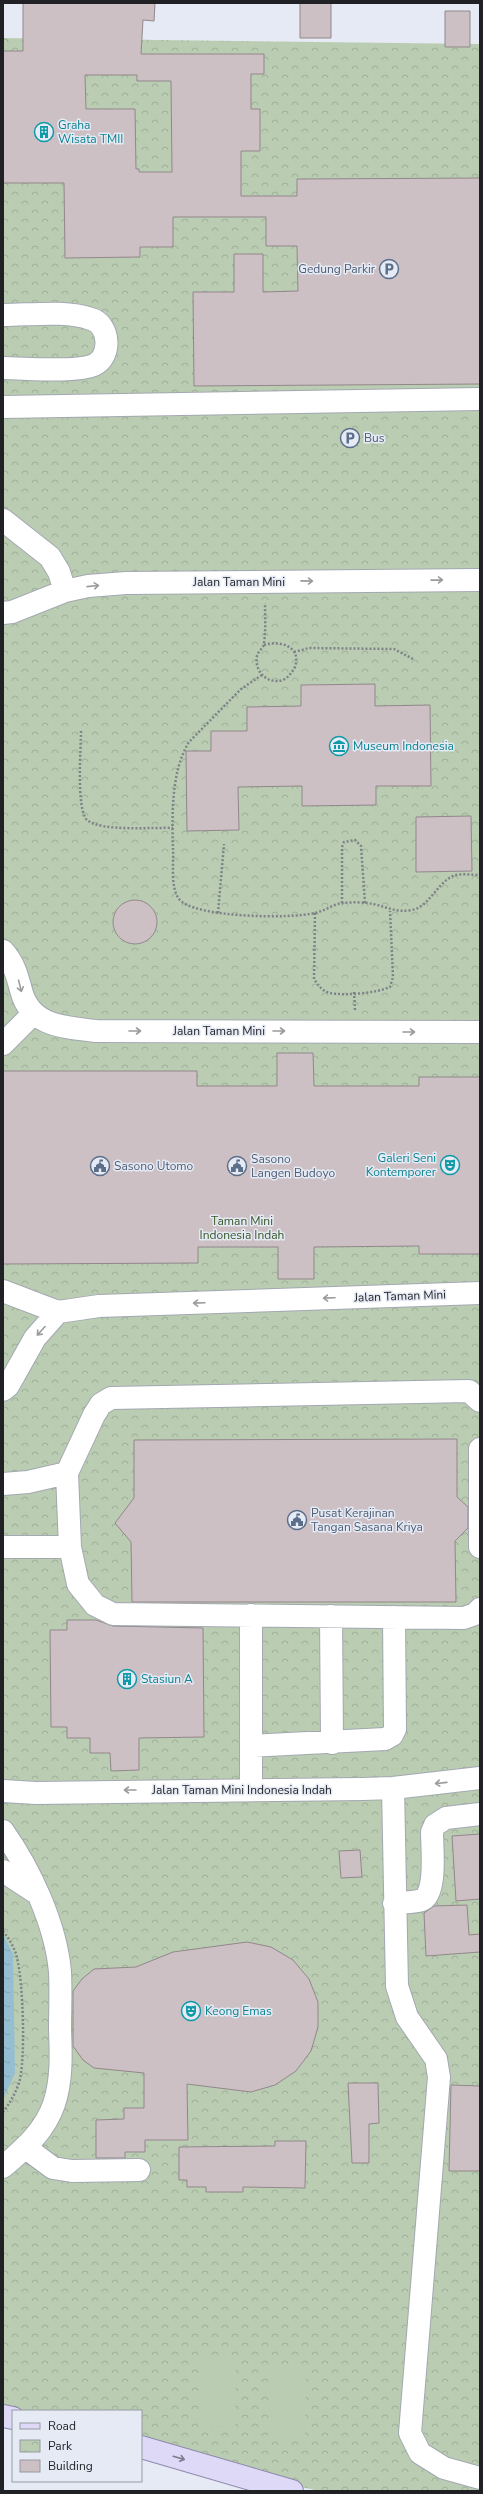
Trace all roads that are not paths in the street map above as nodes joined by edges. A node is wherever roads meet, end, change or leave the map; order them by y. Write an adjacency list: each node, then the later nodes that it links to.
1 (3, 315): 2 (lane)
2 (3, 368)
3 (480, 399): 4 (lane)
4 (3, 407)
5 (3, 520): 7 (lane)
6 (480, 580): 7 (lane, Jalan Taman Mini, one-way to 6)
7 (65, 591): 8 (lane, Jalan Taman Mini)
8 (3, 613)
9 (3, 951): 10 (lane, Jalan Taman Mini, one-way to 10)
10 (33, 1014): 11 (lane, Jalan Taman Mini, one-way to 11); 12 (lane)
11 (480, 1032)
12 (3, 1044)
13 (3, 1291): 15 (lane)
14 (480, 1294): 15 (lane, Jalan Taman Mini, one-way to 15)
15 (58, 1312): 16 (lane, one-way to 16)
16 (3, 1390)
17 (480, 1401): 19 (lane)
18 (480, 1449): 20 (lane)
19 (66, 1474): 21 (lane); 23 (lane)
20 (480, 1477): 24 (lane)
21 (3, 1484)
22 (3, 1547): 23 (lane)
23 (70, 1547): 27 (lane)
24 (480, 1547): 25 (lane)
25 (480, 1559)
26 (480, 1609): 29 (lane)
27 (251, 1615): 28 (lane); 31 (lane)
28 (331, 1616): 29 (lane); 30 (lane)
29 (394, 1617): 30 (lane)
30 (332, 1742): 31 (lane)
31 (251, 1746): 34 (lane)
32 (480, 1778): 33 (lane, Jalan Taman Mini Indonesia Indah, one-way to 33)
33 (393, 1788): 34 (lane, Jalan Taman Mini Indonesia Indah); 40 (lane)
34 (251, 1790): 35 (lane, Jalan Taman Mini Indonesia Indah, one-way to 35)
35 (3, 1791)
36 (480, 1814): 40 (lane)
37 (3, 1830): 39 (lane)
38 (3, 1871): 39 (lane)
39 (35, 1892): 41 (lane)
40 (394, 1903): 45 (lane)
41 (26, 2148): 42 (lane); 43 (lane)
42 (3, 2166)
43 (139, 2170)
44 (142, 2447): 46 (main road, one-way to 46)
45 (480, 2478)
46 (292, 2491)

